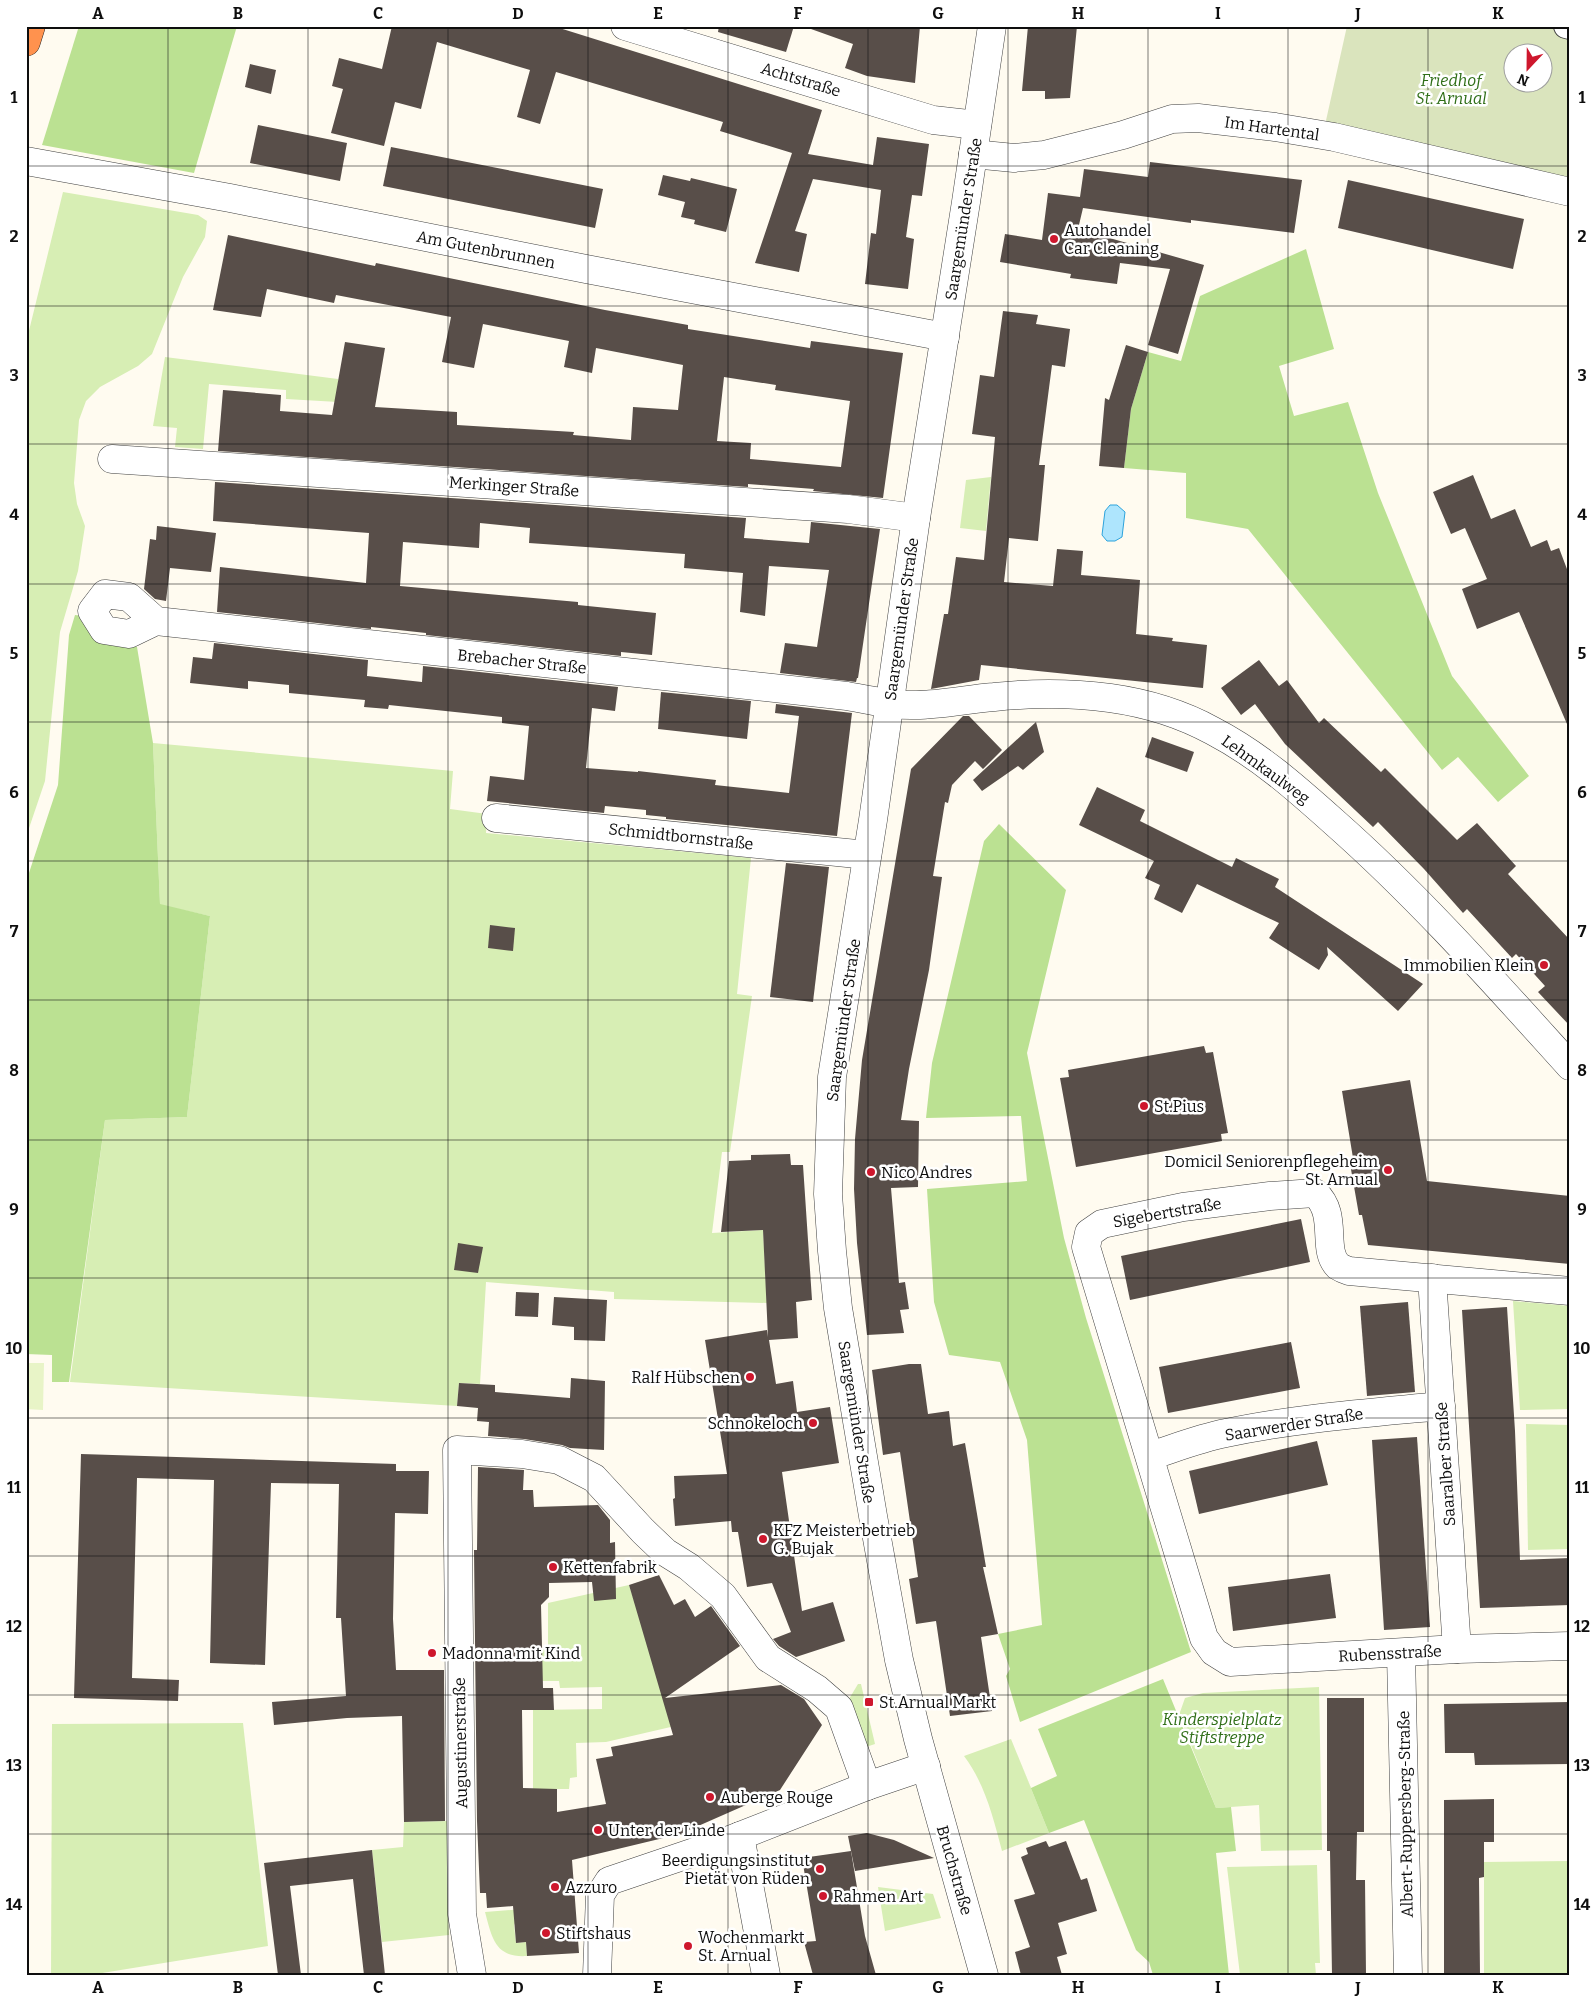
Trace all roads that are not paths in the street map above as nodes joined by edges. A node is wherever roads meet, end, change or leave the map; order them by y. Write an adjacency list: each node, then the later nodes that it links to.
1 (31, 26): 6 (highway)
2 (625, 26): 7 (street, Achtstraße)
3 (992, 26): 7 (street, Saargemünder Straße)
4 (1566, 26): 5 (street)
5 (1570, 27)
6 (26, 42)
7 (978, 125): 8 (street, Saargemünder Straße)
8 (973, 154): 10 (street, Im Hartental); 11 (street, Saargemünder Straße)
9 (26, 161): 11 (street, Am Gutenbrunnen)
10 (1570, 192)
11 (945, 337): 13 (street, Saargemünder Straße)
12 (112, 459): 13 (street, Merkinger Straße)
13 (916, 518): 15 (street, Saargemünder Straße)
14 (156, 621): 15 (street, Brebacher Straße)
15 (888, 702): 17 (street, Saargemünder Straße); 18 (street, Lehmkaulweg)
16 (496, 818): 17 (street, Schmidtbornstraße)
17 (867, 855): 27 (street, Saargemünder Straße)
18 (1570, 1066)
19 (1432, 1278): 20 (street, Sigebertstraße); 21 (street, Saaralber Straße); 22 (street, Sigebertstraße)
20 (1570, 1291)
21 (1441, 1406): 22 (street, Saarwerder Straße); 24 (street, Saaralber Straße)
22 (1150, 1456): 25 (street, Sigebertstraße)
23 (1570, 1646): 24 (street, Rubensstraße)
24 (1457, 1649): 26 (street, Rubensstraße)
25 (1214, 1652): 26 (street, Rubensstraße)
26 (1401, 1653): 34 (street, Albert-Ruppersberg-Straße)
27 (926, 1766): 28 (street); 33 (street, Bruchstraße)
28 (867, 1786): 29 (street); 30 (street, Augustinerstraße)
29 (740, 1836): 31 (street); 32 (street)
30 (472, 1975)
31 (597, 1975)
32 (766, 1975)
33 (984, 1975)
34 (1408, 1975)

